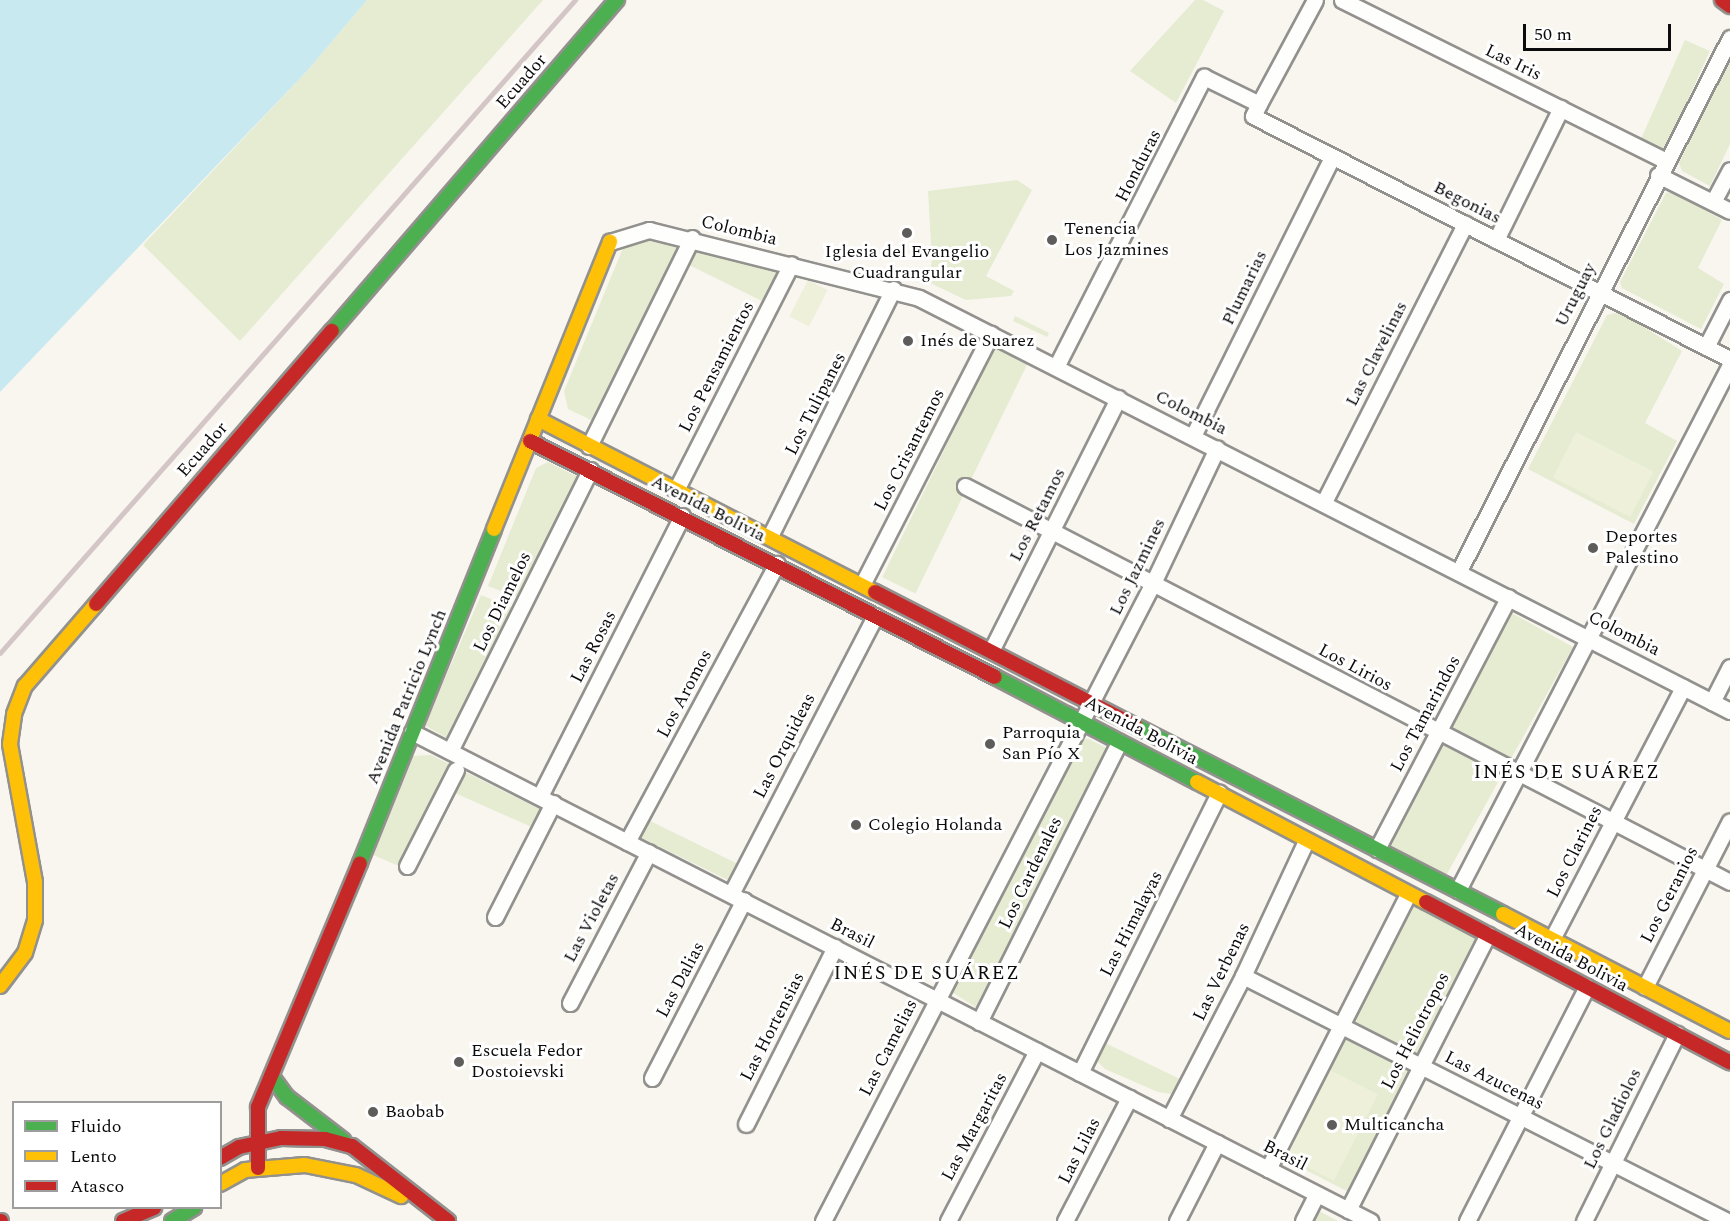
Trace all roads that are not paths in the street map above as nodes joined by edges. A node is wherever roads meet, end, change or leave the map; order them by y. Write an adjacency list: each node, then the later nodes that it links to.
1 (617, 0): 80 (street, Ecuador)
2 (1315, 0): 7 (street)
3 (1342, 0): 8 (street, Las Iris)
4 (1722, 0): 5 (street)
5 (1730, 6)
6 (1730, 38): 10 (street, Uruguay)
7 (1259, 104): 9 (street, Begonias); 27 (street, Honduras)
8 (1561, 108): 10 (street, Las Iris); 17 (street)
9 (1332, 157): 15 (street, Begonias); 30 (street, Plumarias)
10 (1666, 161): 12 (street, Uruguay)
11 (1730, 170): 13 (street)
12 (1658, 176): 13 (street); 21 (street, Uruguay)
13 (1713, 202): 14 (street)
14 (1730, 211)
15 (1465, 224): 17 (street, Begonias); 37 (street, Las Clavelinas)
16 (692, 238): 18 (street, Colombia); 19 (street, Colombia); 32 (street)
17 (1496, 240): 21 (street, Begonias)
18 (610, 242): 29 (street, Avenida Patricio Lynch)
19 (791, 264): 20 (street, Colombia); 36 (street, Los Pensamientos)
20 (893, 289): 23 (street, Colombia); 40 (street, Los Tulipanes)
21 (1599, 292): 24 (street, Begonias); 42 (street, Uruguay)
22 (1730, 300): 24 (street)
23 (990, 334): 27 (street, Colombia); 43 (street, Los Crisantemos)
24 (1706, 347): 25 (street, Begonias)
25 (1730, 359)
26 (1730, 365): 47 (street)
27 (1056, 367): 28 (street, Colombia)
28 (1118, 398): 30 (street, Colombia); 39 (street, Los Retamos)
29 (538, 419): 31 (street, Avenida Patricio Lynch); 32 (street, Avenida Bolivia)
30 (1193, 436): 33 (street, Colombia)
31 (530, 441): 34 (street, Avenida Bolivia); 55 (street, Avenida Patricio Lynch)
32 (589, 446): 36 (street, Avenida Bolivia)
33 (1217, 448): 37 (street, Colombia); 44 (street, Los Jazmines)
34 (590, 470): 38 (street, Avenida Bolivia); 58 (street, Los Diamelos)
35 (965, 486): 39 (street, Los Lirios)
36 (677, 488): 40 (street, Avenida Bolivia)
37 (1324, 502): 42 (street, Colombia)
38 (682, 516): 41 (street, Avenida Bolivia); 62 (street, Las Rosas)
39 (1052, 531): 44 (street, Los Lirios); 48 (street, Los Retamos)
40 (770, 536): 43 (street, Avenida Bolivia)
41 (777, 564): 46 (street, Avenida Bolivia); 66 (street, Los Aromos)
42 (1459, 571): 45 (street, Colombia)
43 (863, 583): 48 (street, Avenida Bolivia)
44 (1153, 583): 51 (street, Los Jazmines); 56 (street, Los Lirios)
45 (1509, 597): 47 (street, Colombia); 56 (street, Los Tamarindos)
46 (875, 616): 54 (street, Avenida Bolivia); 74 (street, Las Orquideas)
47 (1589, 638): 50 (street, Colombia); 60 (street)
48 (992, 649): 51 (street, Avenida Bolivia)
49 (1730, 667): 52 (street)
50 (1683, 687): 52 (street, Colombia); 64 (street, Los Clarines)
51 (1091, 701): 54 (street, Las Camelias); 67 (street, Avenida Bolivia)
52 (1712, 702): 53 (street, Colombia)
53 (1730, 711)
54 (1081, 720): 57 (street, Avenida Bolivia); 83 (street, Las Camelias)
55 (412, 732): 58 (street, Brasil); 93 (street, Avenida Patricio Lynch)
56 (1438, 733): 60 (street, Los Lirios); 67 (street, Los Tamarindos)
57 (1119, 742): 61 (street, Avenida Bolivia); 85 (street, Los Cardenales)
58 (450, 751): 62 (street, Brasil)
59 (456, 770): 69 (street)
60 (1518, 775): 64 (street, Los Lirios); 72 (street)
61 (1220, 793): 65 (street, Avenida Bolivia); 92 (street, Las Himalayas)
62 (547, 800): 66 (street, Brasil); 75 (street, Las Rosas)
63 (1730, 821): 70 (street, Los Geranios)
64 (1612, 823): 70 (street, Los Lirios); 77 (street, Los Clarines)
65 (1306, 841): 73 (street, Avenida Bolivia); 79 (street, Las Verbenas)
66 (627, 842): 68 (street, Brasil)
67 (1377, 849): 72 (street, Avenida Bolivia)
68 (649, 852): 74 (street, Brasil); 84 (street, Las Violetas)
69 (407, 866)
70 (1705, 869): 71 (street, Los Lirios); 82 (street, Los Geranios)
71 (1730, 882)
72 (1458, 890): 77 (street, Avenida Bolivia)
73 (1408, 894): 76 (street, Avenida Bolivia); 86 (street)
74 (737, 897): 78 (street, Brasil); 94 (street, Las Dalias)
75 (495, 917)
76 (1488, 934): 81 (street, Avenida Bolivia); 91 (street, Los Heliotropos)
77 (1552, 939): 82 (street, Avenida Bolivia)
78 (835, 947): 83 (street, Brasil); 98 (street, Las Hortensias)
79 (1243, 976): 86 (street, Las Azucenas); 97 (street, Las Verbenas)
80 (0, 986)
81 (1587, 987): 88 (street, Avenida Bolivia); 96 (street)
82 (1645, 987): 87 (street, Avenida Bolivia)
83 (936, 1000): 85 (street, Brasil); 114 (street, Las Camelias)
84 (570, 1003)
85 (979, 1022): 89 (street, Brasil)
86 (1341, 1025): 91 (street, Las Azucenas); 105 (street)
87 (1730, 1031)
88 (1677, 1034): 90 (street, Avenida Bolivia); 103 (street, Los Gladiolos)
89 (1037, 1051): 92 (street, Brasil); 115 (street, Las Margaritas)
90 (1730, 1062)
91 (1421, 1066): 96 (street, Las Azucenas); 110 (street, Los Heliotropos)
92 (1080, 1073): 95 (street, Brasil)
93 (273, 1078): 99 (street, Avenida Patricio Lynch); 101 (street)
94 (652, 1078)
95 (1129, 1098): 97 (street, Brasil); 116 (street, Las Lilas)
96 (1521, 1116): 103 (street, Las Azucenas); 120 (street)
97 (1169, 1119): 100 (street, Brasil)
98 (746, 1124)
99 (255, 1142): 101 (street); 102 (street); 104 (street, Avenida Patricio Lynch)
100 (1217, 1143): 105 (street, Brasil); 117 (street)
101 (352, 1146): 113 (street)
102 (222, 1157)
103 (1613, 1163): 121 (street, Los Gladiolos); 122 (street, Las Azucenas)
104 (258, 1168): 106 (street); 113 (street)
105 (1268, 1169): 107 (street, Brasil)
106 (222, 1183)
107 (1317, 1194): 110 (street, Brasil); 118 (street)
108 (152, 1209): 111 (street)
109 (192, 1209): 112 (street)
110 (1348, 1210): 119 (street, Brasil)
111 (123, 1221)
112 (172, 1221)
113 (447, 1221)
114 (823, 1221)
115 (948, 1221)
116 (1065, 1221)
117 (1177, 1221)
118 (1303, 1221)
119 (1370, 1221)
120 (1467, 1221)
121 (1584, 1221)
122 (1727, 1221)

